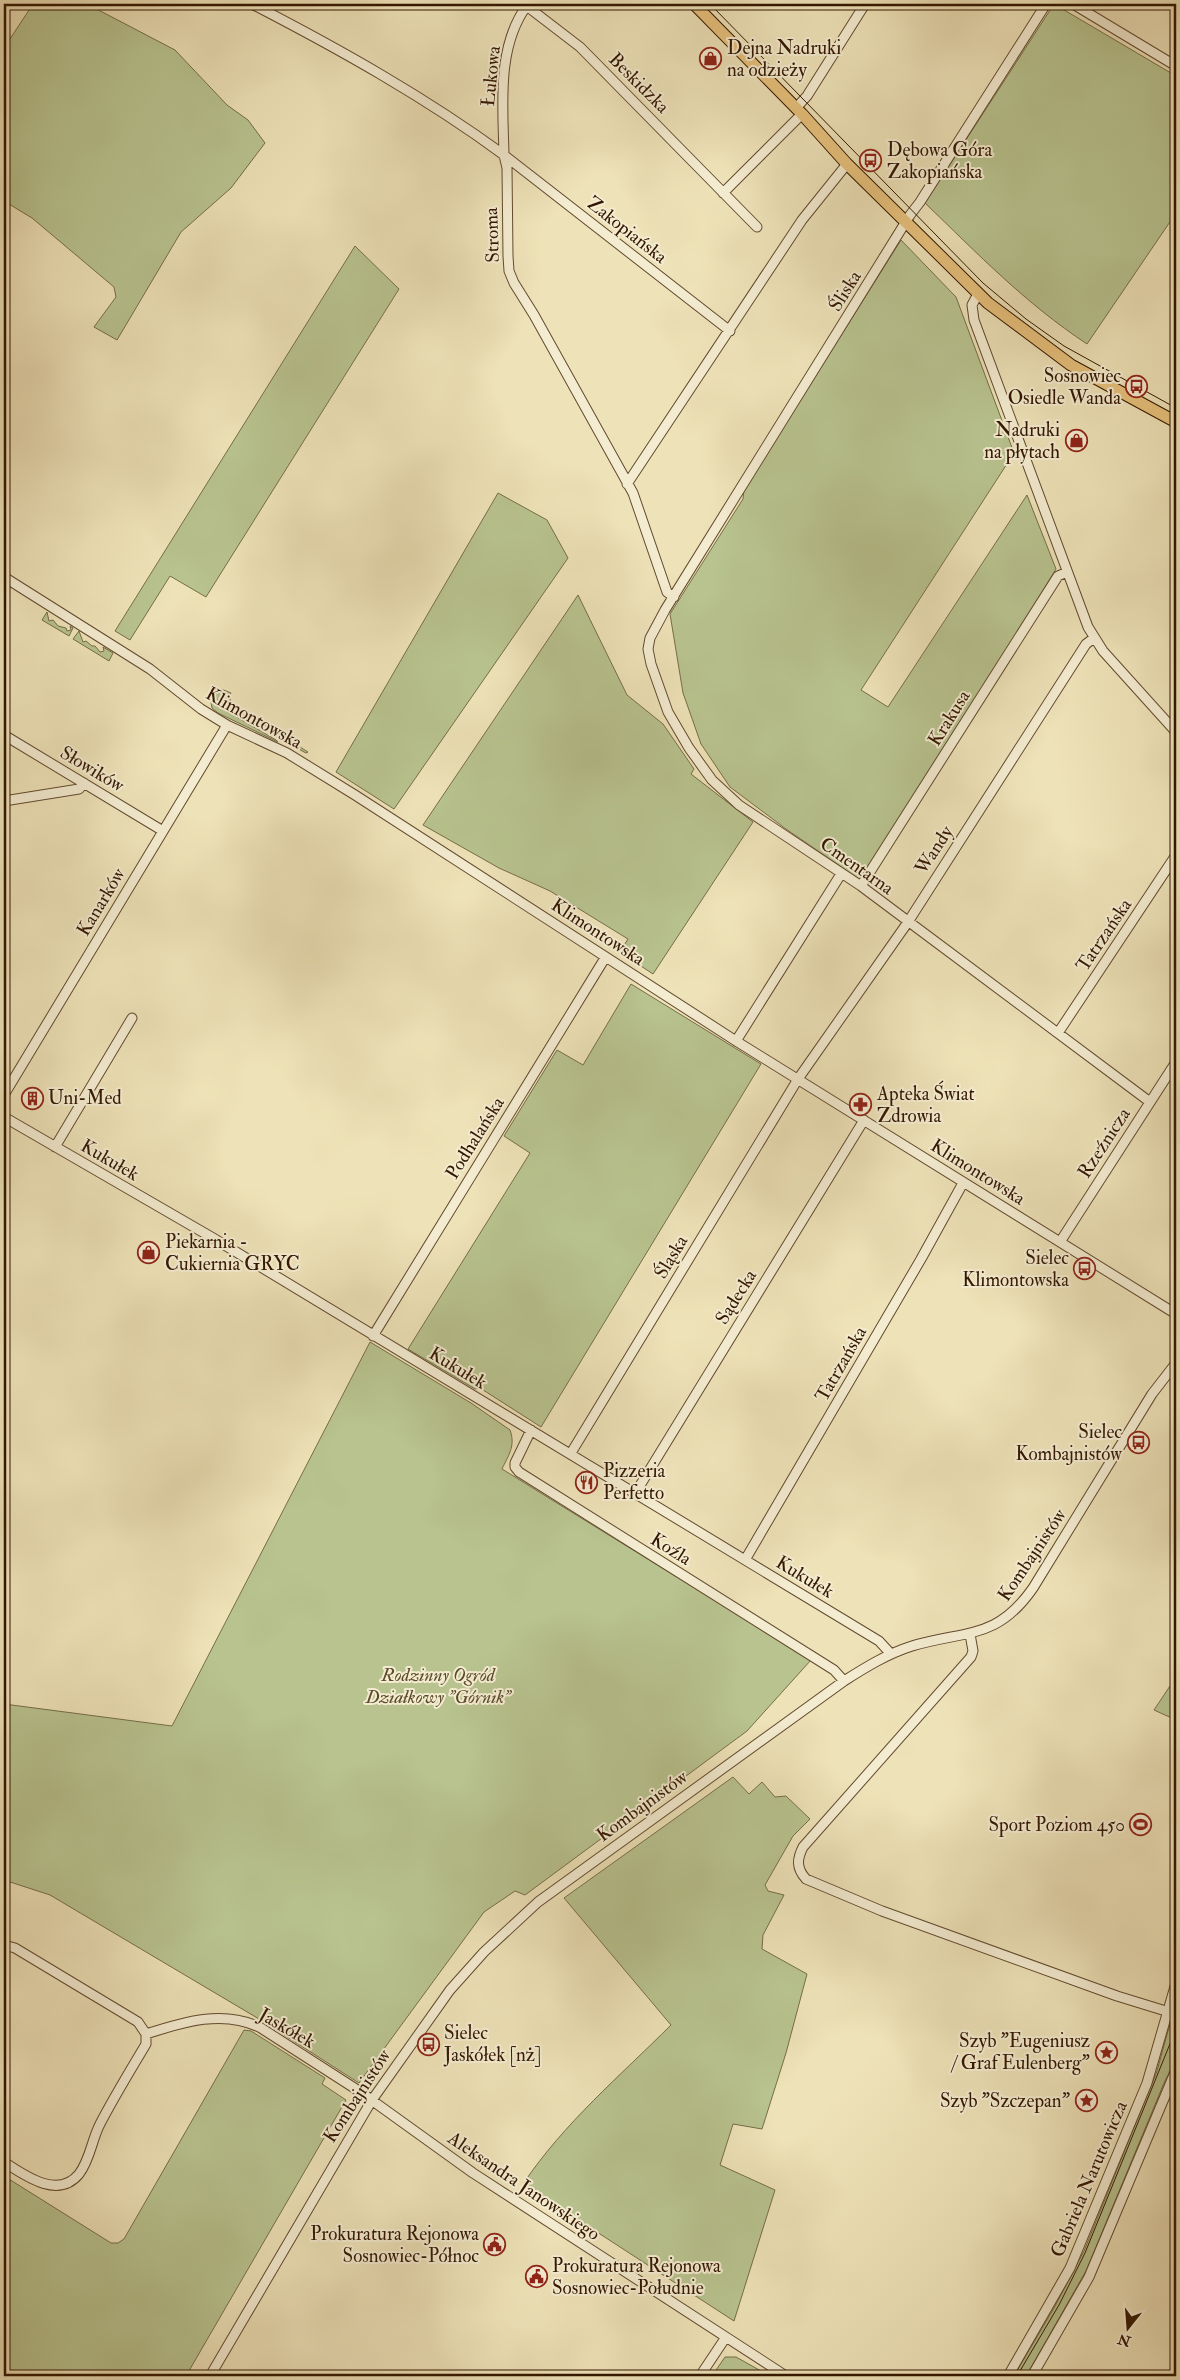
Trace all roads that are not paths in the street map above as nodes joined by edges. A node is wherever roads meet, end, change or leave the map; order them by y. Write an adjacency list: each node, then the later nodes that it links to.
1 (252, 4): 9 (street)
2 (526, 4): 9 (street, Łukowa); 11 (street, Beskidzka)
3 (694, 4): 8 (main road)
4 (865, 4): 8 (street)
5 (1046, 4): 12 (street, Śliska)
6 (1072, 4): 7 (street)
7 (1176, 66)
8 (799, 111): 10 (main road); 11 (street)
9 (504, 155): 15 (street, Zakopiańska); 17 (street, Stroma)
10 (847, 164): 12 (main road); 15 (street)
11 (723, 193): 13 (street, Beskidzka)
12 (906, 223): 14 (main road); 20 (street, Śliska)
13 (757, 227)
14 (978, 294): 16 (main road); 18 (street)
15 (730, 331): 17 (street)
16 (1176, 422)
17 (627, 484): 20 (street, Stroma)
18 (1068, 572): 21 (street); 30 (street, Krakusa)
19 (4, 577): 22 (street, Klimontowska)
20 (674, 597): 29 (street, Cmentarna)
21 (1094, 638): 23 (street); 31 (street, Wandy)
22 (228, 725): 27 (street, Kanarków); 32 (street, Klimontowska)
23 (1176, 732)
24 (4, 735): 25 (street, Słowików)
25 (84, 783): 26 (street); 27 (street, Słowików)
26 (4, 800)
27 (163, 831): 38 (street, Kanarków)
28 (1176, 855): 34 (street, Tatrzańska)
29 (841, 874): 30 (street, Cmentarna); 35 (street)
30 (861, 886): 31 (street, Cmentarna)
31 (908, 922): 34 (street, Cmentarna); 37 (street, Wandy)
32 (605, 958): 35 (street, Klimontowska); 46 (street, Podhalańska)
33 (132, 1018): 42 (street)
34 (1058, 1033): 39 (street, Cmentarna)
35 (736, 1041): 37 (street, Klimontowska)
36 (1176, 1062): 39 (street, Rzeźnicza)
37 (798, 1079): 41 (street, Klimontowska); 49 (street, Śląska)
38 (4, 1095)
39 (1150, 1102): 44 (street, Rzeźnicza)
40 (4, 1117): 42 (street, Kukułek)
41 (864, 1120): 43 (street, Klimontowska); 50 (street, Sądecka)
42 (55, 1147): 46 (street, Kukułek)
43 (962, 1183): 44 (street, Klimontowska); 51 (street, Tatrzańska)
44 (1060, 1242): 45 (street, Klimontowska)
45 (1176, 1314)
46 (373, 1336): 48 (street, Kukułek)
47 (1176, 1363): 52 (street, Kombajnistów)
48 (531, 1430): 49 (street, Kukułek); 54 (street, Koźla)
49 (571, 1453): 50 (street, Kukułek)
50 (636, 1492): 51 (street, Kukułek)
51 (745, 1560): 53 (street, Kukułek)
52 (970, 1634): 53 (street, Kombajnistów); 57 (street)
53 (891, 1654): 54 (street, Kombajnistów)
54 (844, 1681): 60 (street, Kombajnistów)
55 (4, 1945): 58 (street)
56 (1176, 1983): 57 (street, Gabriela Narutowicza)
57 (1169, 2012): 66 (street, Gabriela Narutowicza)
58 (146, 2034): 60 (street, Jaskółek); 61 (street)
59 (1176, 2070): 67 (street, Gabriela Narutowicza)
60 (372, 2100): 62 (street, Aleksandra Janowskiego); 63 (street, Kombajnistów)
61 (4, 2162)
62 (726, 2337): 64 (street); 65 (street, Aleksandra Janowskiego)
63 (210, 2376)
64 (700, 2376)
65 (786, 2376)
66 (1008, 2376)
67 (1032, 2376)

